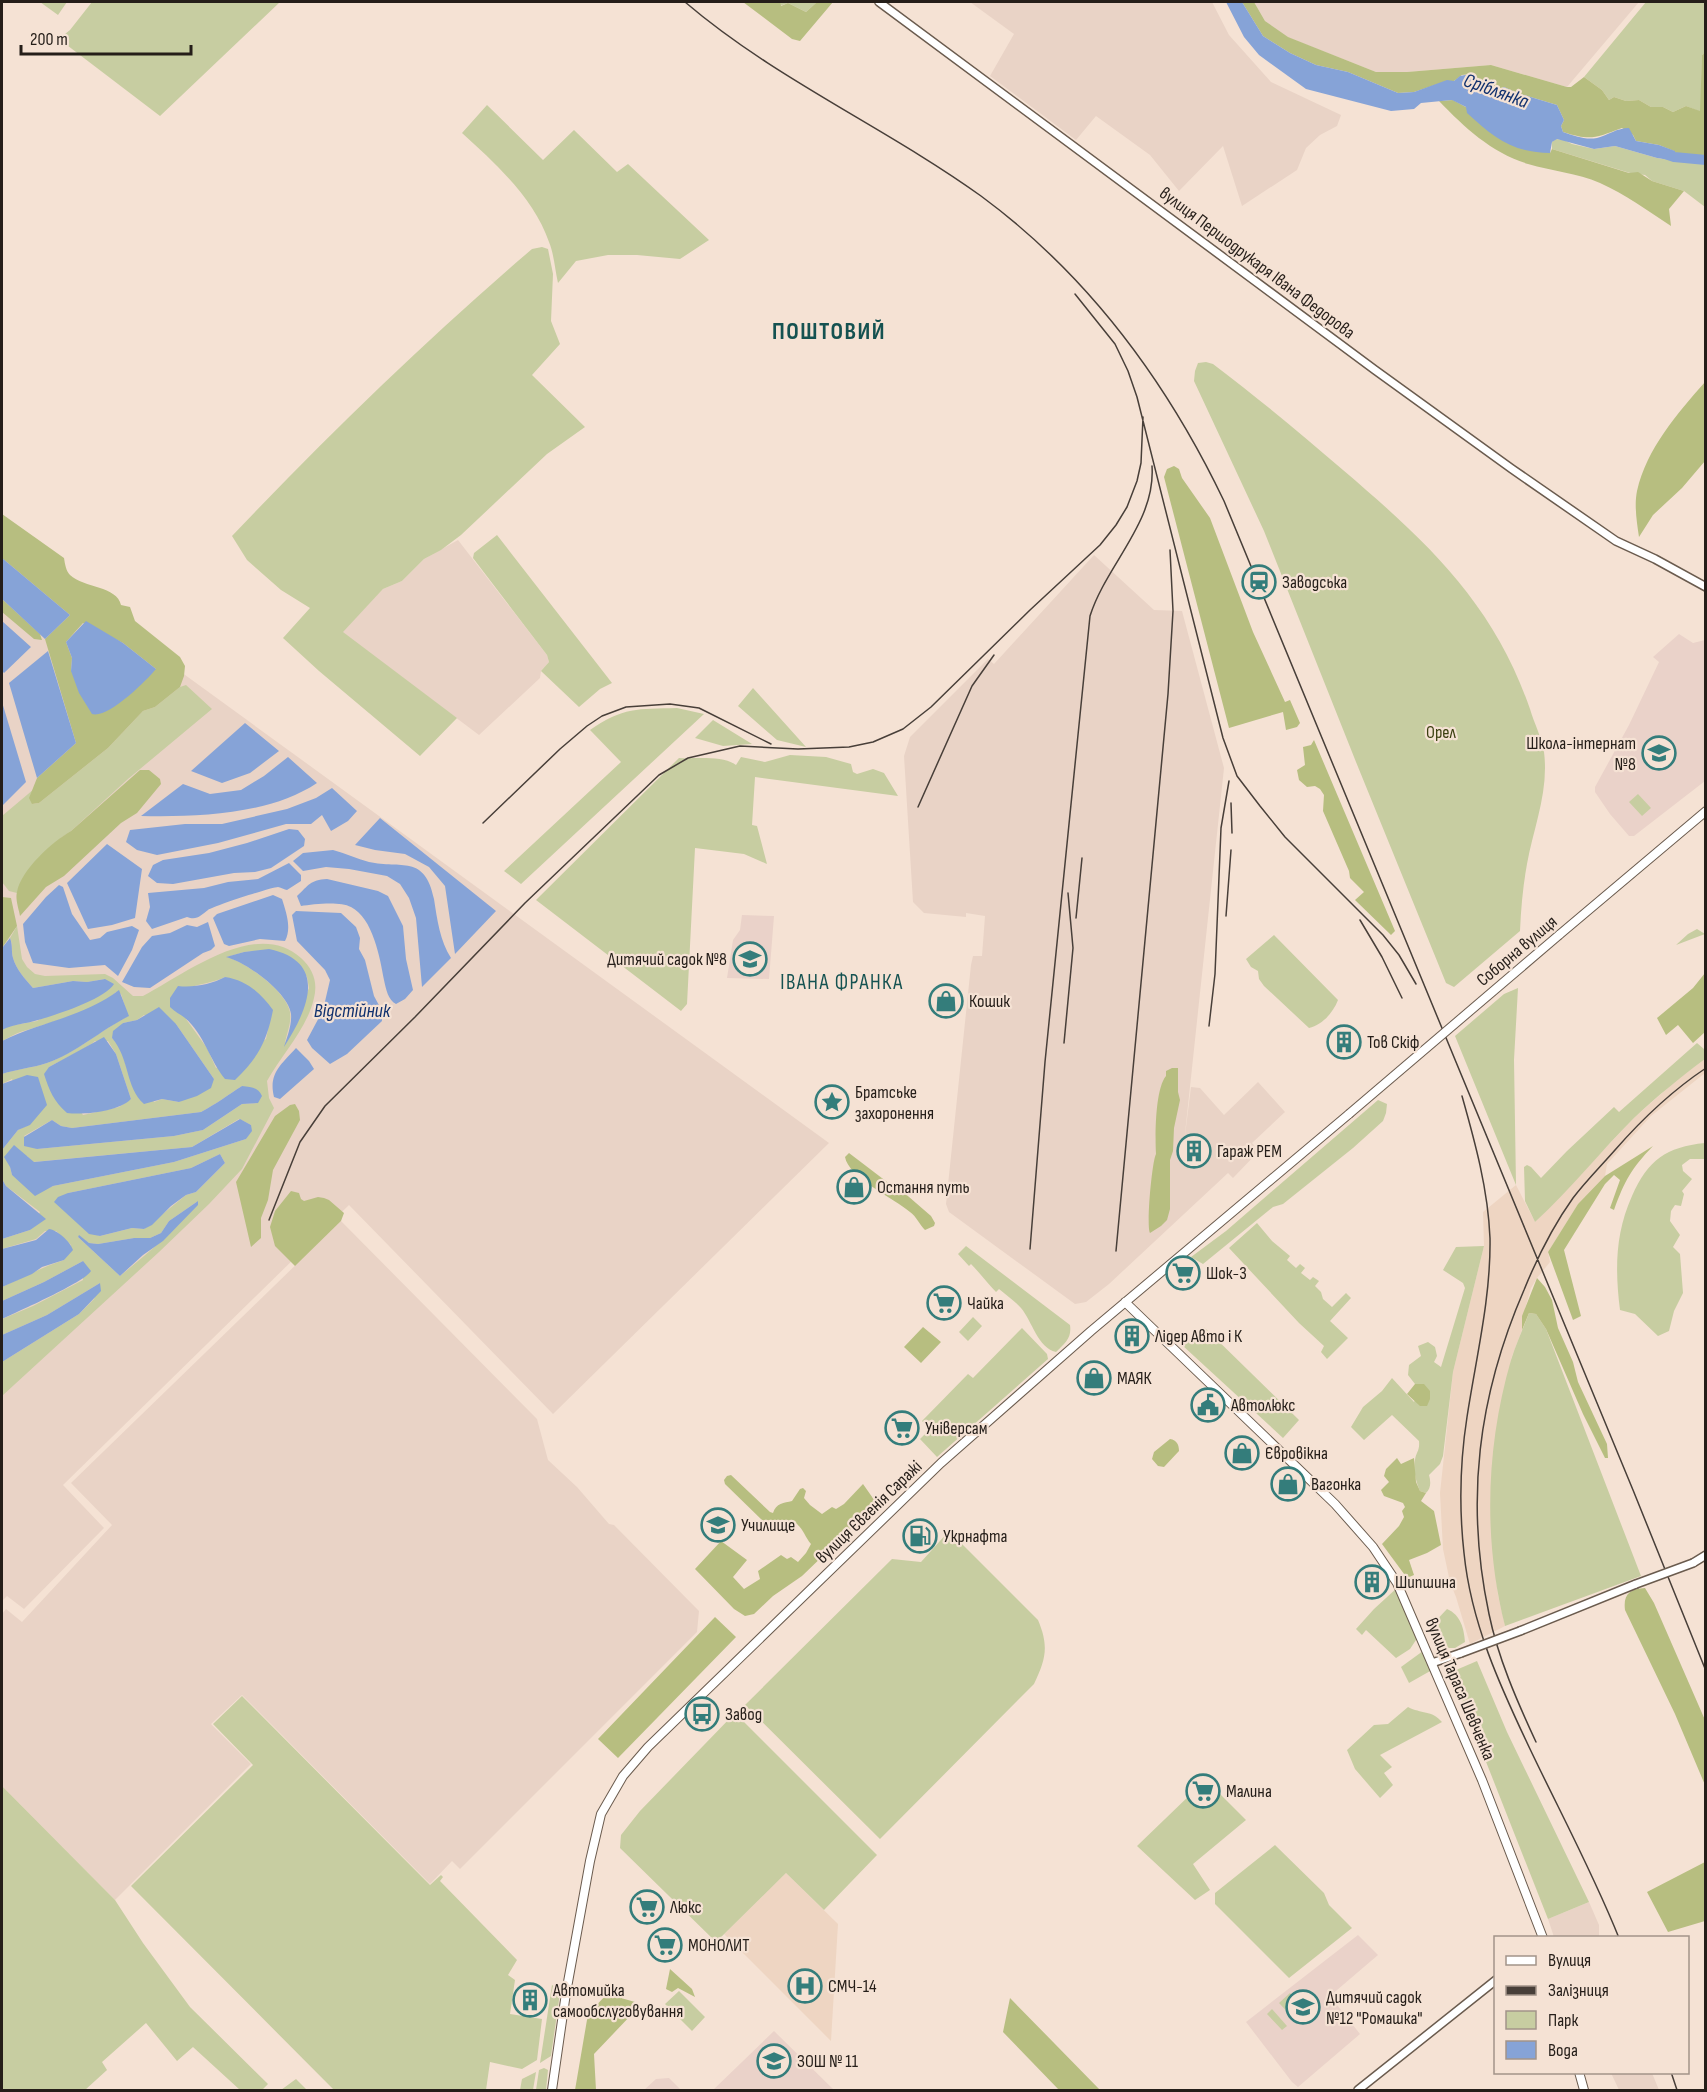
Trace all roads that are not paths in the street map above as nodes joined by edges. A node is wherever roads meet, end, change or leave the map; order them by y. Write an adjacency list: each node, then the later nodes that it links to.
1 (879, 2): 2 (street, вулиця Першодрукаря Івана Федорова)
2 (1706, 588)
3 (1706, 811): 4 (main road, Соборна вулиця, bridge)
4 (1349, 1114): 5 (main road, вулиця Євгенія Саражі)
5 (1125, 1302): 7 (main road, вулиця Тараса Шевченка); 11 (main road, вулиця Євгенія Саражі)
6 (1706, 1555): 7 (street, bridge)
7 (1432, 1663): 8 (main road, вулиця Тараса Шевченка)
8 (1542, 1936)
9 (1494, 1982): 12 (street)
10 (1579, 2074): 13 (main road)
11 (552, 2091)
12 (1358, 2091)
13 (1584, 2091)

